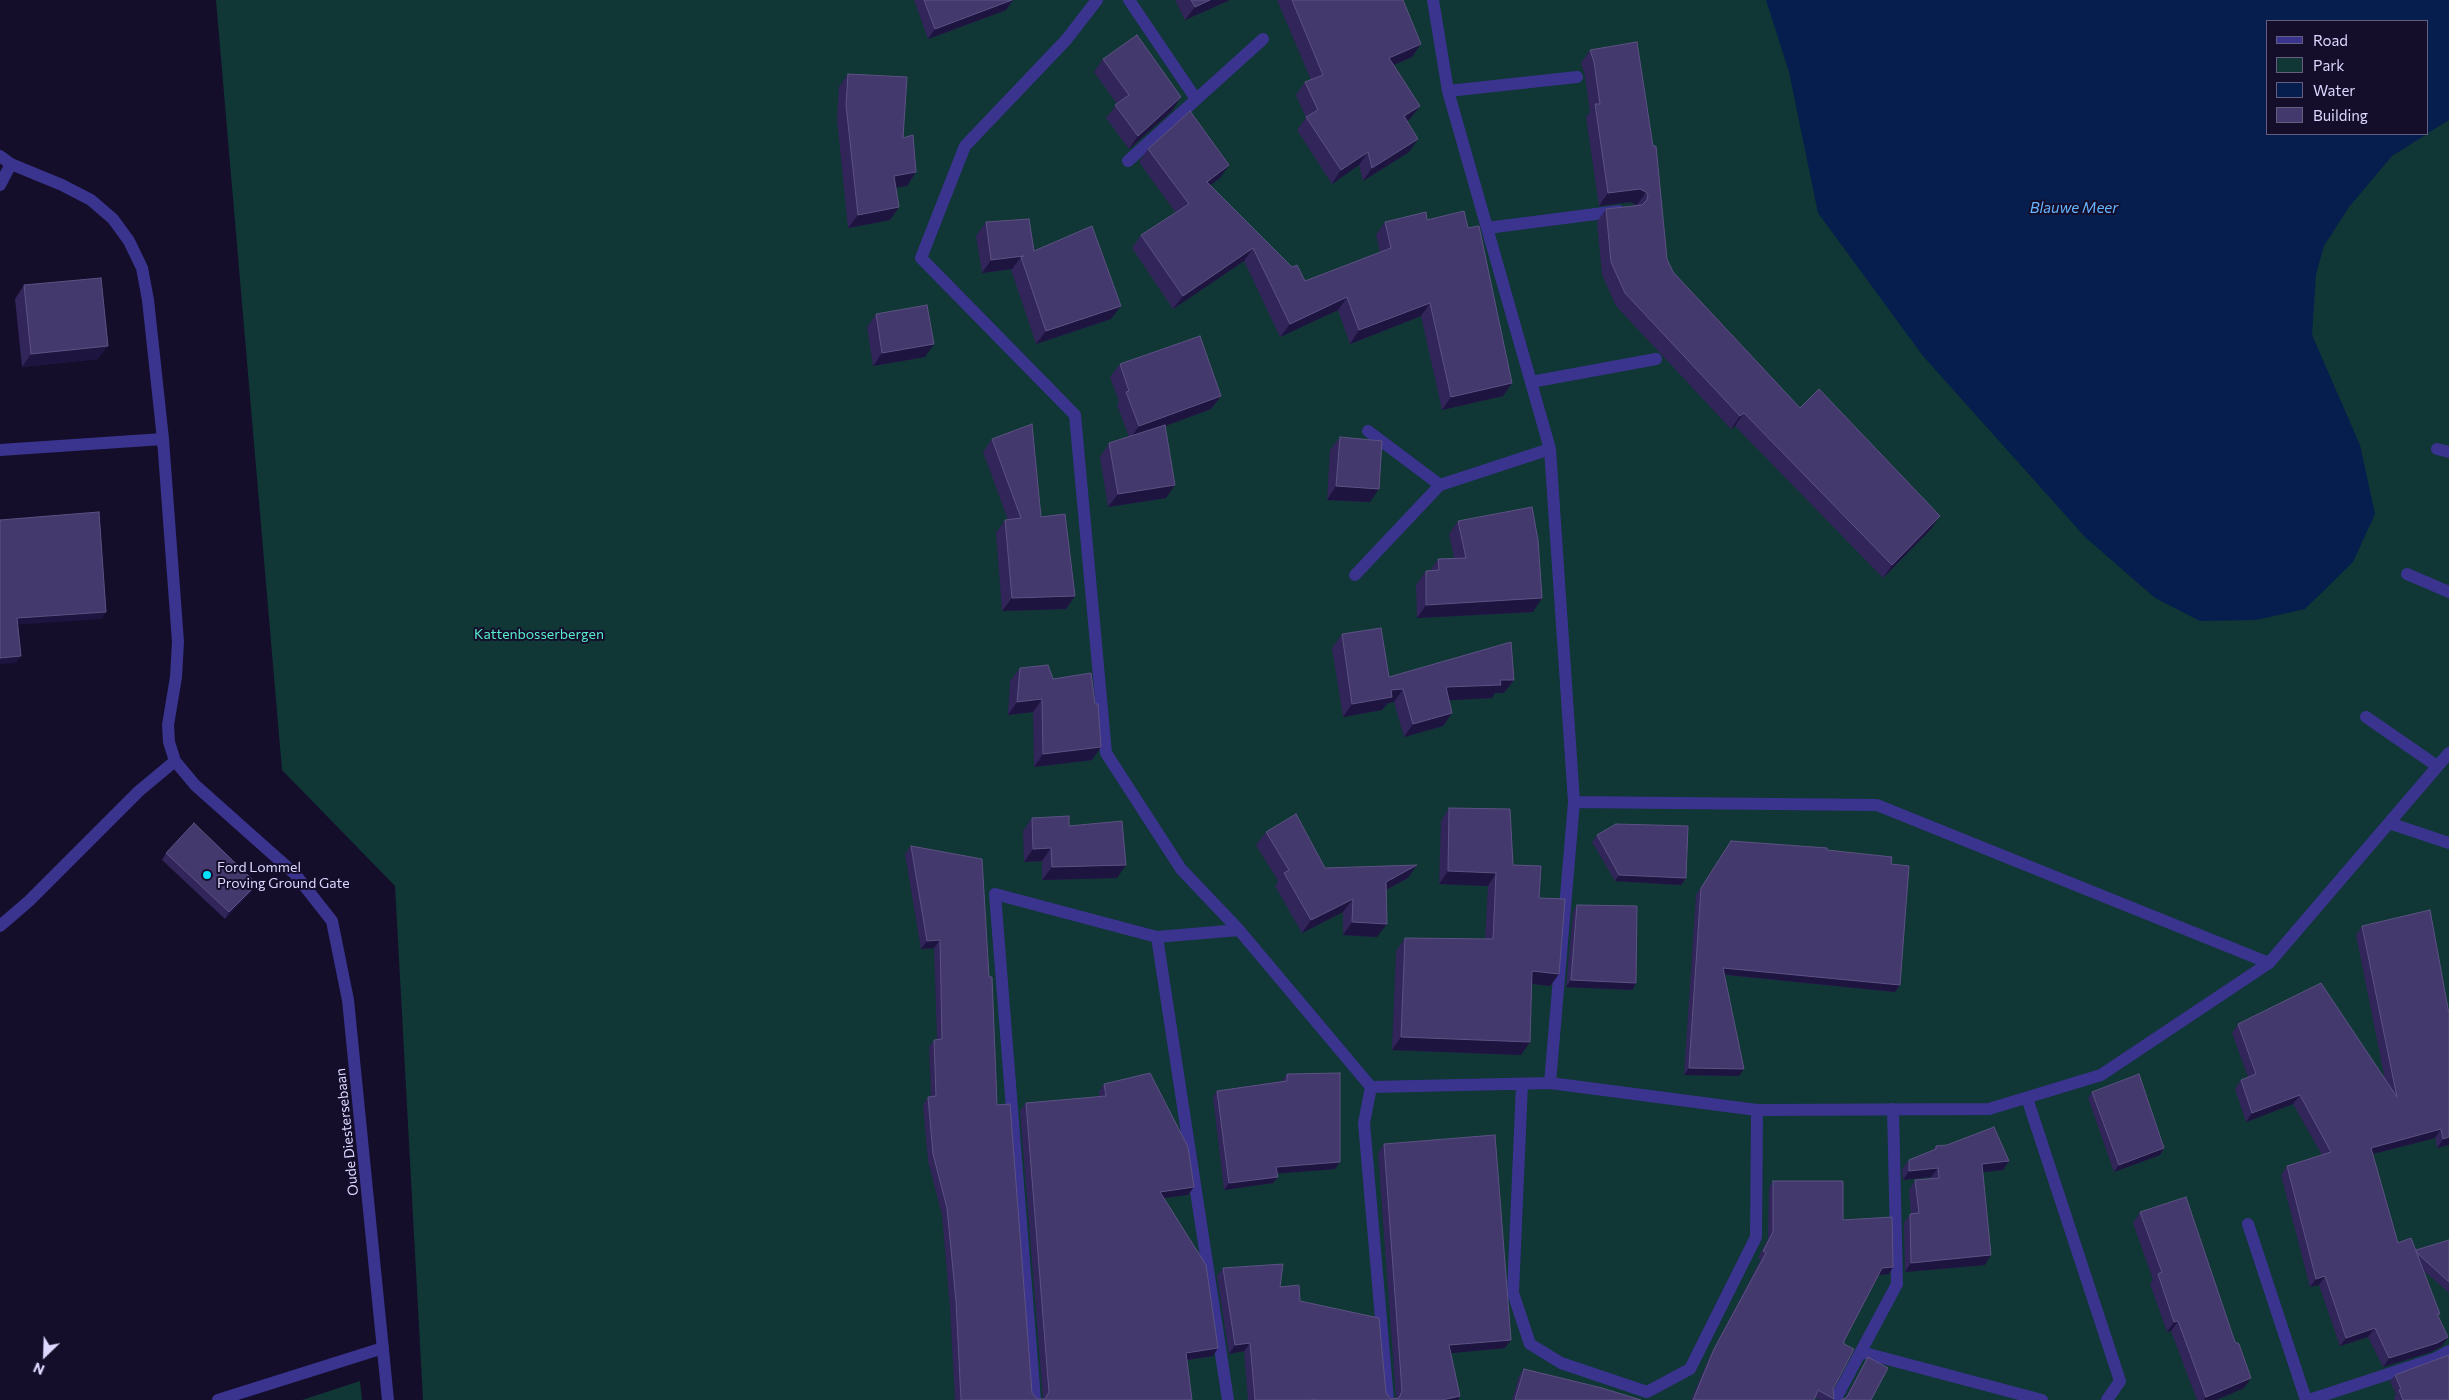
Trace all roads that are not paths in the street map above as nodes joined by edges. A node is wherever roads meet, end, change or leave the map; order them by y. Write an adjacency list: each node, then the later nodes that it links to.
1 (1097, 0): 32 (street)
2 (1130, 0): 7 (street)
3 (1433, 0): 6 (street)
4 (1262, 39): 7 (street)
5 (1577, 77): 6 (street)
6 (1448, 91): 13 (street)
7 (1196, 99): 9 (street)
8 (0, 156): 10 (street)
9 (1128, 161)
10 (11, 164): 11 (street); 17 (street)
11 (0, 185)
12 (1631, 210): 13 (street)
13 (1487, 228): 15 (street)
14 (1656, 359): 15 (street)
15 (1530, 382): 18 (street)
16 (1368, 431): 20 (street)
17 (163, 439): 19 (street); 26 (street)
18 (1550, 449): 20 (street); 28 (street)
19 (0, 450)
20 (1440, 485): 22 (street)
21 (2407, 574): 23 (street)
22 (1355, 575)
23 (2449, 592)
24 (2366, 717): 27 (street)
25 (2449, 753): 27 (street)
26 (175, 761): 31 (street); 42 (street, Oude Diestersebaan)
27 (2437, 766): 29 (street)
28 (1574, 802): 34 (street); 35 (street)
29 (2389, 823): 30 (street); 34 (street)
30 (2449, 843)
31 (0, 926)
32 (1239, 930): 33 (street); 37 (street)
33 (1157, 937): 47 (street); 48 (street)
34 (2269, 963): 38 (street)
35 (1550, 1083): 36 (street); 40 (street)
36 (1522, 1084): 37 (street); 40 (street)
37 (1371, 1087): 49 (street)
38 (2027, 1098): 39 (street); 52 (street)
39 (1893, 1109): 40 (street); 44 (street)
40 (1757, 1110)
41 (2248, 1224): 53 (street)
42 (383, 1348): 45 (street); 46 (street, Oude Diestersebaan)
43 (2449, 1351): 53 (street)
44 (1861, 1352): 50 (street); 51 (street)
45 (218, 1400)
46 (388, 1400)
47 (1035, 1400)
48 (1228, 1400)
49 (1388, 1400)
50 (1835, 1400)
51 (2042, 1400)
52 (2107, 1400)
53 (2308, 1400)

